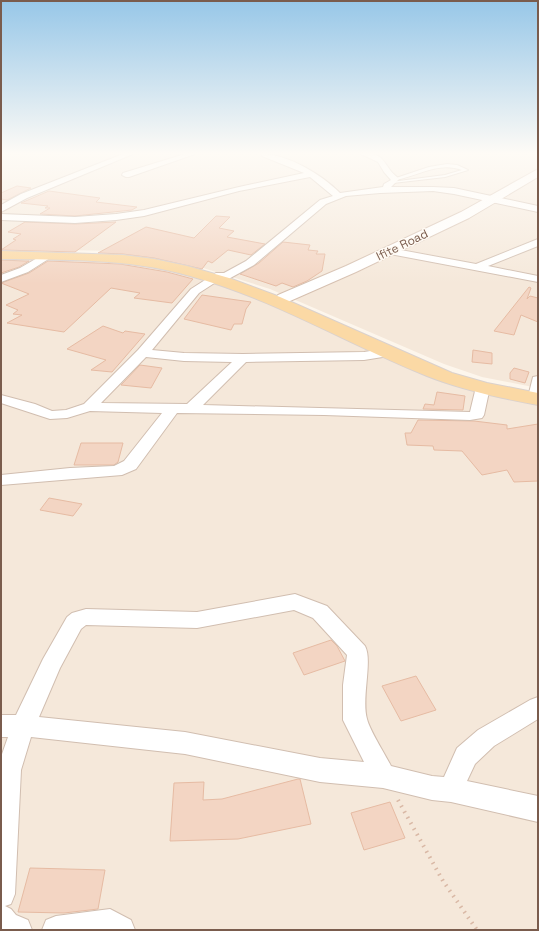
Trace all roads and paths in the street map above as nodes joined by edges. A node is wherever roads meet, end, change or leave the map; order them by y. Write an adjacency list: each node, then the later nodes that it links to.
1 (21, 197): 7 (street)
2 (203, 197): 9 (street)
3 (334, 197): 16 (street)
4 (481, 197): 6 (street)
5 (495, 197): 6 (street, Ifite Road)
6 (491, 200): 8 (street); 12 (street, Ifite Road)
7 (1, 209)
8 (538, 209)
9 (1, 217)
10 (538, 242): 15 (street)
11 (1, 250): 16 (main road)
12 (390, 251): 15 (street); 19 (street, Ifite Road)
13 (1, 255): 14 (main road)
14 (46, 256): 16 (main road); 18 (street)
15 (478, 267): 17 (street)
16 (220, 278): 19 (main road); 20 (main road); 21 (street)
17 (538, 279)
18 (1, 280)
19 (284, 298): 24 (main road)
20 (390, 352): 22 (street); 23 (main road)
21 (143, 354): 22 (street); 26 (street)
22 (243, 358): 28 (street)
23 (483, 387): 24 (main road); 28 (street)
24 (537, 391)
25 (1, 399): 26 (street)
26 (89, 407): 27 (street)
27 (172, 409): 28 (street); 29 (street)
28 (190, 409)
29 (1, 480)
30 (538, 707): 33 (street)
31 (12, 726): 32 (street); 32 (street); 35 (street)
32 (387, 777): 33 (street); 40 (path)
33 (450, 790): 34 (street)
34 (538, 809)
35 (1, 894)
36 (1, 919): 37 (street)
37 (18, 930)
38 (56, 930): 39 (street)
39 (121, 930)
40 (477, 930)

